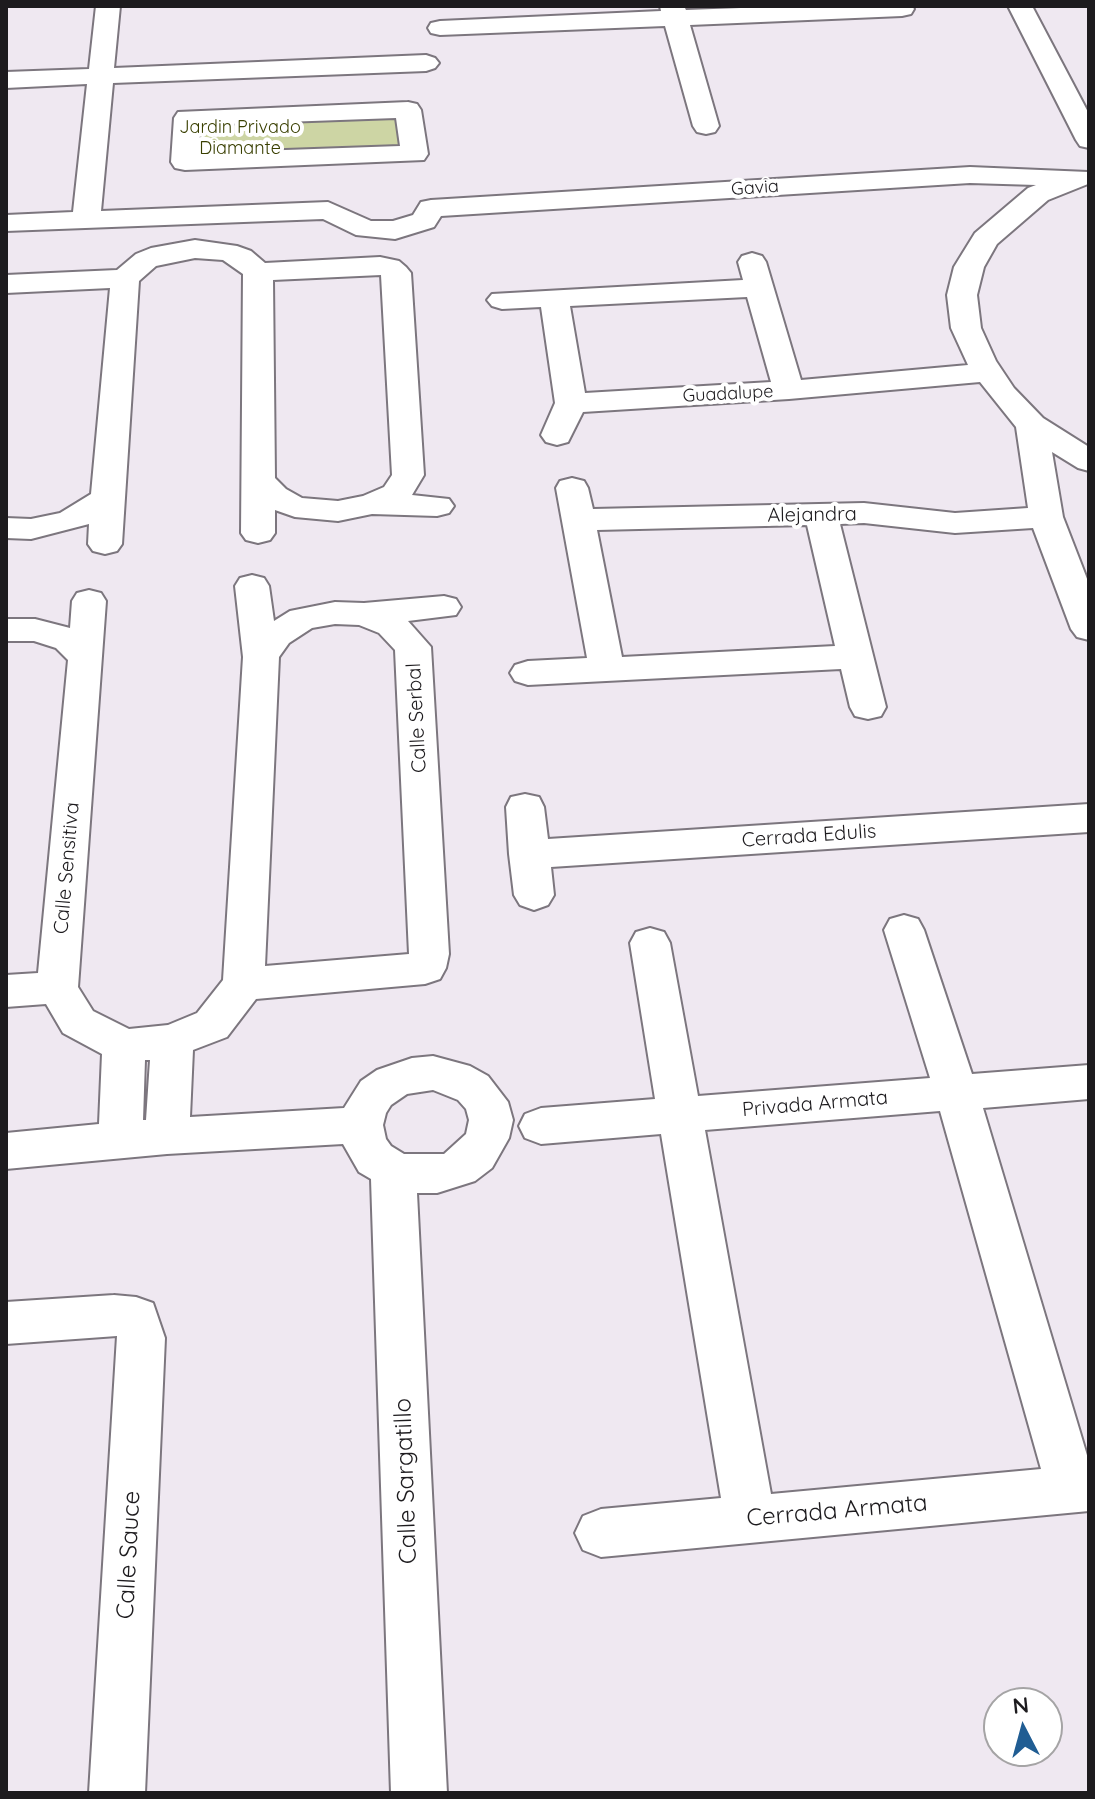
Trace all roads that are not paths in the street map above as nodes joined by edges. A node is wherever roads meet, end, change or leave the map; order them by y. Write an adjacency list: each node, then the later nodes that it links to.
1 (90, 6): 8 (street)
2 (108, 6): 8 (street)
3 (1020, 6): 12 (street)
4 (902, 9): 5 (street)
5 (674, 12): 6 (street); 11 (street)
6 (440, 28)
7 (426, 63): 8 (street)
8 (92, 77): 9 (street); 14 (street)
9 (6, 80)
10 (187, 121): 10 (street)
11 (706, 126)
12 (1089, 140)
13 (1084, 177): 15 (street, Gavia); 24 (street)
14 (78, 211): 16 (street); 17 (street)
15 (213, 214): 16 (street); 18 (street)
16 (180, 216): 18 (street)
17 (6, 223)
18 (195, 249): 19 (street); 20 (street)
19 (258, 272): 30 (street); 32 (street)
20 (125, 278): 21 (street); 31 (street)
21 (6, 284)
22 (554, 298): 23 (street); 25 (street); 26 (street)
23 (502, 300)
24 (990, 372): 25 (street, Guadalupe); 27 (street)
25 (789, 390): 26 (street, Guadalupe)
26 (571, 403): 28 (street)
27 (1032, 425): 29 (street); 35 (street)
28 (557, 435)
29 (1089, 461)
30 (259, 480): 32 (street); 37 (street)
31 (107, 495): 36 (street); 38 (street)
32 (372, 504): 33 (street)
33 (437, 506)
34 (821, 514): 35 (street, Alejandra); 47 (street); 48 (street, Alejandra)
35 (1046, 517): 43 (street)
36 (6, 528)
37 (258, 533)
38 (105, 544)
39 (252, 586): 46 (street)
40 (89, 601): 45 (street, Calle Sensitiva)
41 (444, 607): 42 (street)
42 (364, 614): 46 (street, Calle Serbal); 57 (street, Calle Serbal)
43 (1089, 629)
44 (7, 630): 45 (street)
45 (86, 657): 58 (street, Calle Sensitiva)
46 (261, 657): 57 (street)
47 (854, 657): 48 (street); 50 (street)
48 (607, 669): 49 (street)
49 (528, 673)
50 (868, 707)
51 (525, 807): 53 (street)
52 (1089, 818): 53 (street, Cerrada Edulis)
53 (529, 854): 54 (street)
54 (534, 895)
55 (904, 930): 62 (street, Cerrada Armata)
56 (650, 943): 63 (street)
57 (244, 984): 60 (street)
58 (57, 988): 59 (street); 60 (street)
59 (6, 991)
60 (147, 1044): 66 (street); 67 (street)
61 (1089, 1082): 62 (street, Privada Armata)
62 (957, 1093): 63 (street, Privada Armata); 71 (street, Cerrada Armata)
63 (679, 1115): 65 (street, Privada Armata); 72 (street)
64 (361, 1125): 66 (street); 69 (street); 69 (street)
65 (541, 1126)
66 (167, 1136): 67 (street)
67 (120, 1141): 68 (street)
68 (6, 1151)
69 (393, 1170): 75 (street, Calle Sargatillo)
70 (6, 1323): 74 (street, Calle Sauce)
71 (1080, 1488): 72 (street, Cerrada Armata)
72 (750, 1519): 73 (street, Cerrada Armata)
73 (601, 1533)
74 (117, 1793)
75 (419, 1793)

